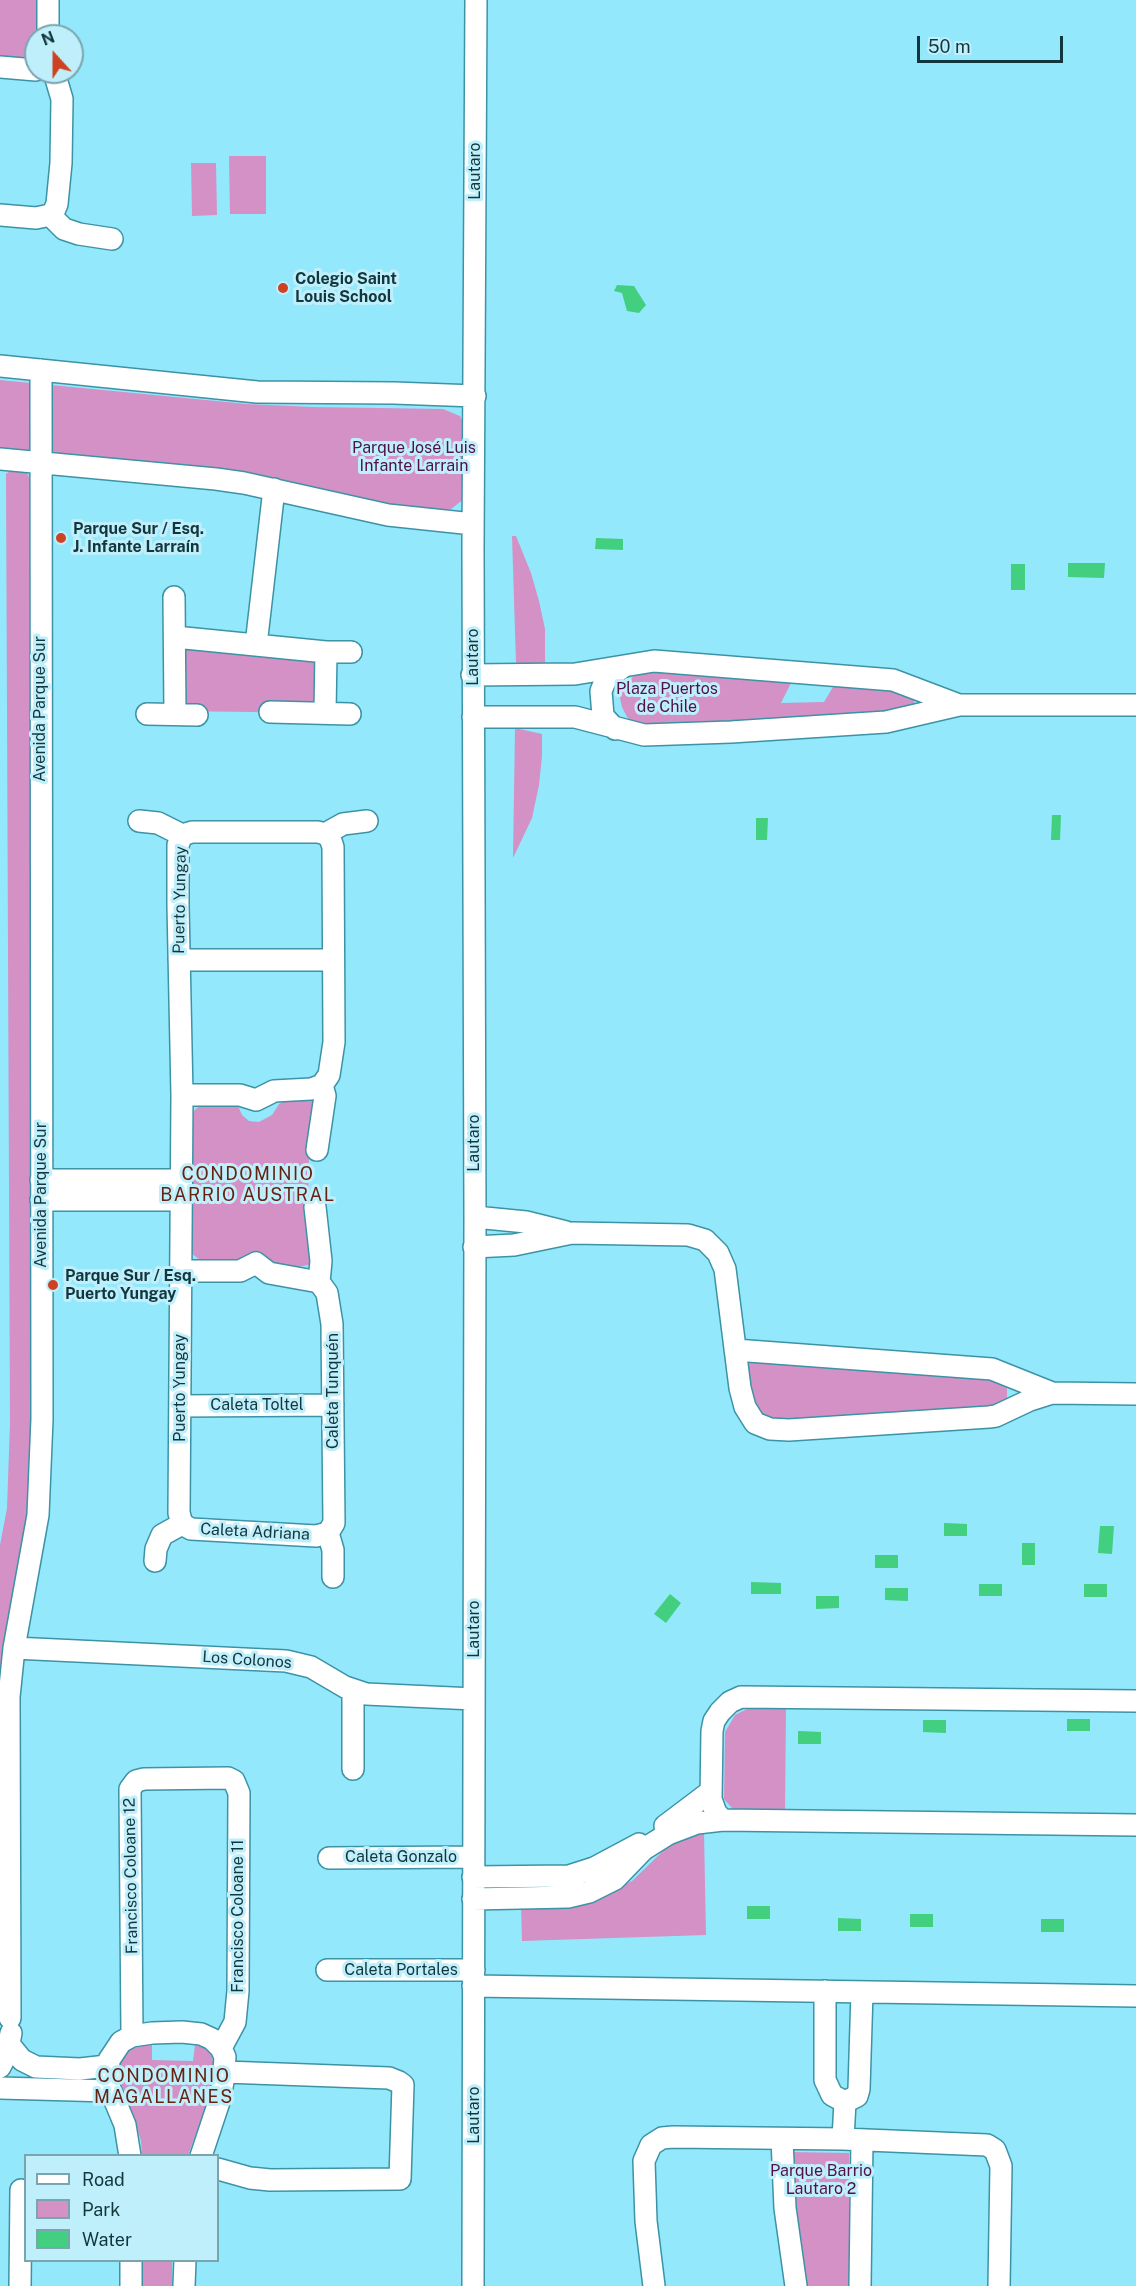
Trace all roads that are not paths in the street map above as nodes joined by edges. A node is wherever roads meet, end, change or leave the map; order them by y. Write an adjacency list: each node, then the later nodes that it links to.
1 (48, 0): 3 (street)
2 (476, 0): 12 (street, Lautaro)
3 (48, 24)
4 (0, 67): 5 (street)
5 (24, 69)
6 (58, 84): 8 (street)
7 (0, 215): 8 (street)
8 (50, 215): 9 (street)
9 (112, 239)
10 (0, 366): 11 (street)
11 (41, 370): 12 (street); 14 (street, Avenida Parque Sur)
12 (475, 396): 16 (street, Lautaro)
13 (0, 459): 14 (street)
14 (41, 462): 15 (street); 43 (street, Avenida Parque Sur)
15 (274, 489): 16 (street); 19 (street)
16 (473, 524): 23 (street, Lautaro)
17 (174, 597): 18 (street)
18 (175, 637): 19 (street); 29 (street)
19 (256, 645): 20 (street)
20 (326, 652): 21 (street); 27 (street)
21 (351, 652)
22 (623, 667): 23 (street); 24 (street); 33 (street)
23 (472, 675): 32 (street, Lautaro)
24 (959, 705): 25 (street); 33 (street)
25 (1136, 705)
26 (270, 712): 27 (street)
27 (325, 713): 30 (street)
28 (147, 714): 29 (street)
29 (175, 714): 31 (street)
30 (351, 714)
31 (197, 715)
32 (473, 717): 33 (street); 46 (street, Lautaro)
33 (615, 729)
34 (139, 821): 37 (street)
35 (367, 821): 36 (street)
36 (325, 834): 37 (street); 39 (street)
37 (182, 835): 38 (street, Puerto Yungay)
38 (179, 960): 39 (street); 41 (street, Puerto Yungay)
39 (333, 960): 40 (street)
40 (322, 1085): 41 (street); 42 (street)
41 (182, 1095): 44 (street, Puerto Yungay)
42 (317, 1150)
43 (41, 1190): 44 (street); 62 (street, Avenida Parque Sur)
44 (181, 1190): 49 (street, Puerto Yungay)
45 (315, 1207): 50 (street, Caleta Tunquén)
46 (475, 1217): 47 (street); 48 (street, Lautaro)
47 (572, 1233): 48 (street); 51 (street)
48 (474, 1247): 64 (street, Lautaro)
49 (181, 1271): 50 (street); 56 (street, Puerto Yungay)
50 (319, 1282): 55 (street, Caleta Tunquén)
51 (735, 1350): 52 (street); 57 (street)
52 (1008, 1374): 53 (street); 57 (street)
53 (1052, 1393): 54 (street); 57 (street)
54 (1136, 1394)
55 (333, 1405): 56 (street, Caleta Toltel); 59 (street, Caleta Tunquén)
56 (180, 1406): 58 (street, Puerto Yungay)
57 (1009, 1410)
58 (183, 1524): 59 (street, Caleta Adriana); 60 (street)
59 (328, 1533): 61 (street, Caleta Tunquén)
60 (155, 1561)
61 (333, 1577)
62 (14, 1648): 63 (street, Los Colonos); 80 (street, Avenida Parque Sur)
63 (353, 1691): 64 (street, Los Colonos); 66 (street)
64 (474, 1700): 72 (street, Lautaro)
65 (1136, 1701): 68 (street)
66 (353, 1769)
67 (234, 1781): 81 (street, Francisco Coloane 12); 83 (street, Francisco Coloane 11)
68 (710, 1792): 69 (street); 72 (street, Caleta Gonzalo)
69 (723, 1820): 70 (street); 73 (street)
70 (1136, 1825)
71 (329, 1858): 72 (street, Caleta Gonzalo)
72 (473, 1867): 73 (street, Lautaro)
73 (473, 1899): 75 (street, Lautaro)
74 (327, 1970): 75 (street, Caleta Portales)
75 (474, 1978): 76 (street, Caleta Portales); 101 (street, Lautaro)
76 (825, 1991): 78 (street, Caleta Portales); 89 (street)
77 (0, 1992): 80 (street)
78 (862, 1992): 79 (street, Caleta Portales); 89 (street)
79 (1136, 1996)
80 (10, 2018): 82 (street, Avenida Parque Sur)
81 (132, 2036): 83 (street); 84 (street)
82 (9, 2044): 84 (street); 85 (street, Avenida Parque Sur)
83 (221, 2048): 86 (street)
84 (107, 2066): 88 (street)
85 (0, 2067)
86 (225, 2072): 93 (street); 94 (street)
87 (0, 2088): 88 (street)
88 (110, 2091): 92 (street)
89 (845, 2102): 91 (street)
90 (782, 2139): 91 (street); 102 (street); 103 (street)
91 (853, 2140): 104 (street); 105 (street)
92 (130, 2154)
93 (202, 2154)
94 (219, 2169)
95 (21, 2190): 98 (street)
96 (131, 2262): 99 (street)
97 (185, 2262): 100 (street)
98 (21, 2286)
99 (131, 2286)
100 (184, 2286)
101 (473, 2286)
102 (654, 2286)
103 (796, 2286)
104 (861, 2286)
105 (999, 2286)

